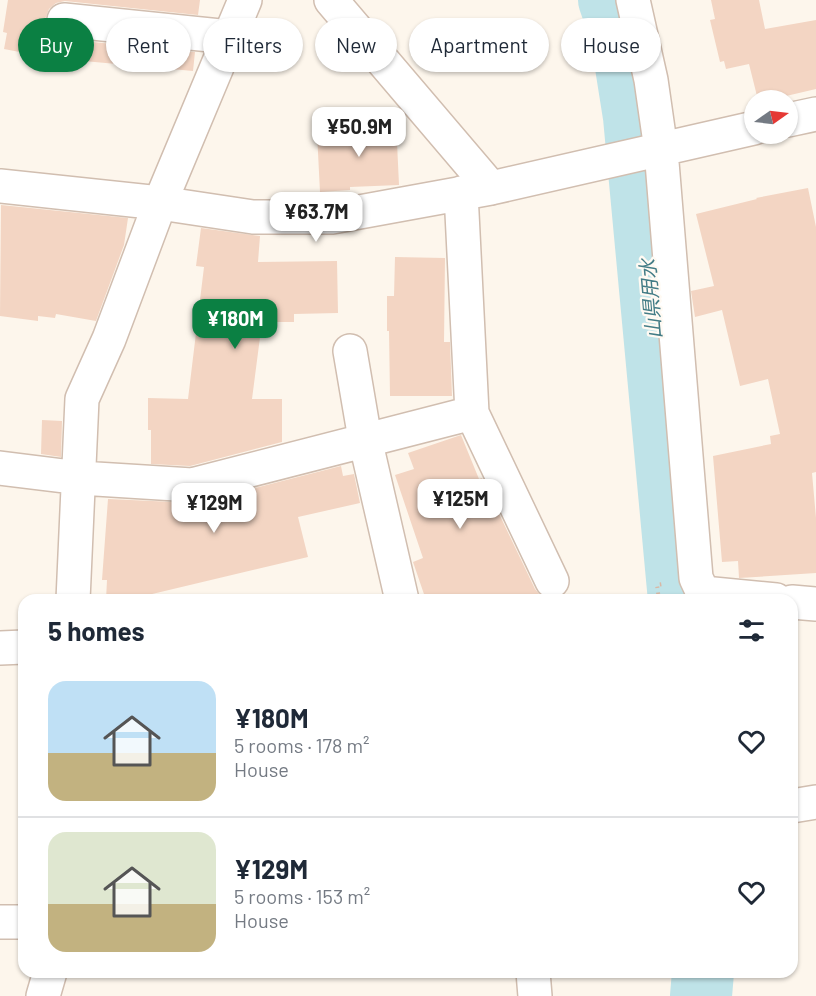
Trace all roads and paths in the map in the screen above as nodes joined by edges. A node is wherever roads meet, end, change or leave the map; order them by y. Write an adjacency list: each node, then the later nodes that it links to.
1 (245, 0): 4 (street)
2 (331, 0): 13 (street)
3 (633, 0): 11 (street)
4 (238, 18)
5 (94, 24): 6 (street)
6 (203, 34)
7 (215, 72): 14 (street)
8 (816, 114): 9 (street)
9 (798, 118)
10 (744, 130): 11 (street)
11 (661, 150): 13 (street); 25 (street)
12 (0, 186): 14 (street)
13 (476, 190): 14 (street); 16 (street)
14 (160, 203): 19 (street)
15 (351, 351): 17 (street)
16 (472, 413): 17 (street); 20 (street)
17 (365, 439): 19 (street); 23 (street)
18 (0, 468): 19 (street)
19 (80, 478): 22 (street)
20 (552, 581)
21 (657, 585): 24 (path)
22 (73, 594)
23 (401, 594)
24 (658, 594)
25 (713, 594)
26 (798, 602): 27 (street)
27 (816, 604)
28 (18, 647): 29 (street)
29 (0, 648)
30 (816, 802): 31 (street)
31 (798, 805)
32 (0, 922): 33 (street)
33 (18, 922)
34 (48, 978): 36 (street)
35 (534, 978): 37 (street)
36 (43, 996)
37 (535, 996)

